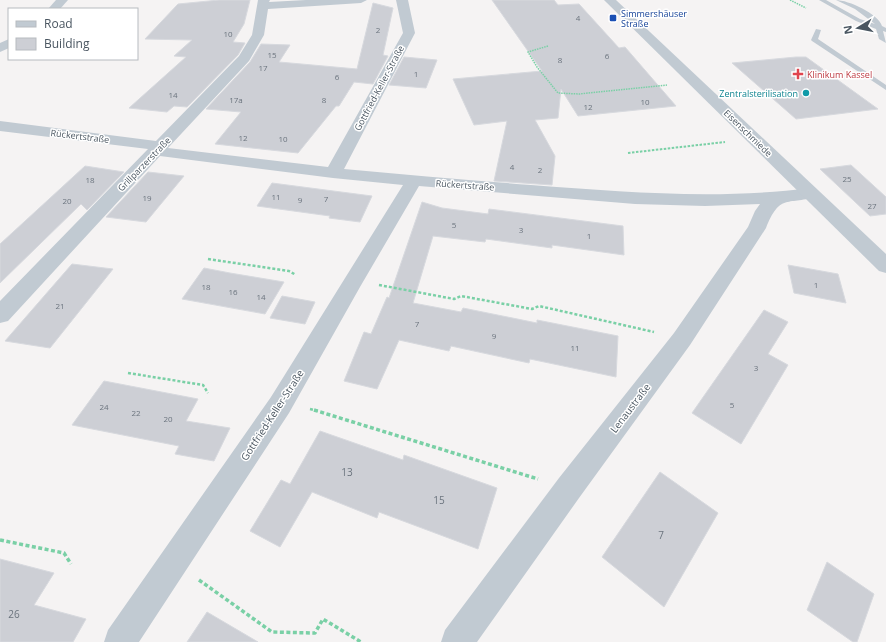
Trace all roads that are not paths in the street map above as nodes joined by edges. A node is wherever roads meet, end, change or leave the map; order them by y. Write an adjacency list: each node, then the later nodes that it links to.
1 (62, 0): 8 (street)
2 (361, 0): 7 (street)
3 (402, 0): 15 (street, Gottfried-Keller-Straße)
4 (610, 0): 17 (street, Eisenschmiede)
5 (822, 0): 9 (lane)
6 (839, 0): 9 (lane)
7 (264, 3): 14 (street, Grillparzerstraße)
8 (55, 8)
9 (884, 28): 11 (lane)
10 (818, 30): 12 (lane)
11 (886, 41)
12 (886, 88)
13 (0, 126): 14 (street, Rückertstraße)
14 (158, 149): 15 (street, Rückertstraße); 20 (street, Grillparzerstraße)
15 (333, 173): 16 (street, Rückertstraße)
16 (414, 181): 18 (street, Rückertstraße); 21 (street, Gottfried-Keller-Straße)
17 (810, 193): 18 (street); 19 (street, Eisenschmiede)
18 (776, 199): 22 (street, Lenaustraße)
19 (884, 262)
20 (0, 315)
21 (120, 642)
22 (457, 642)

